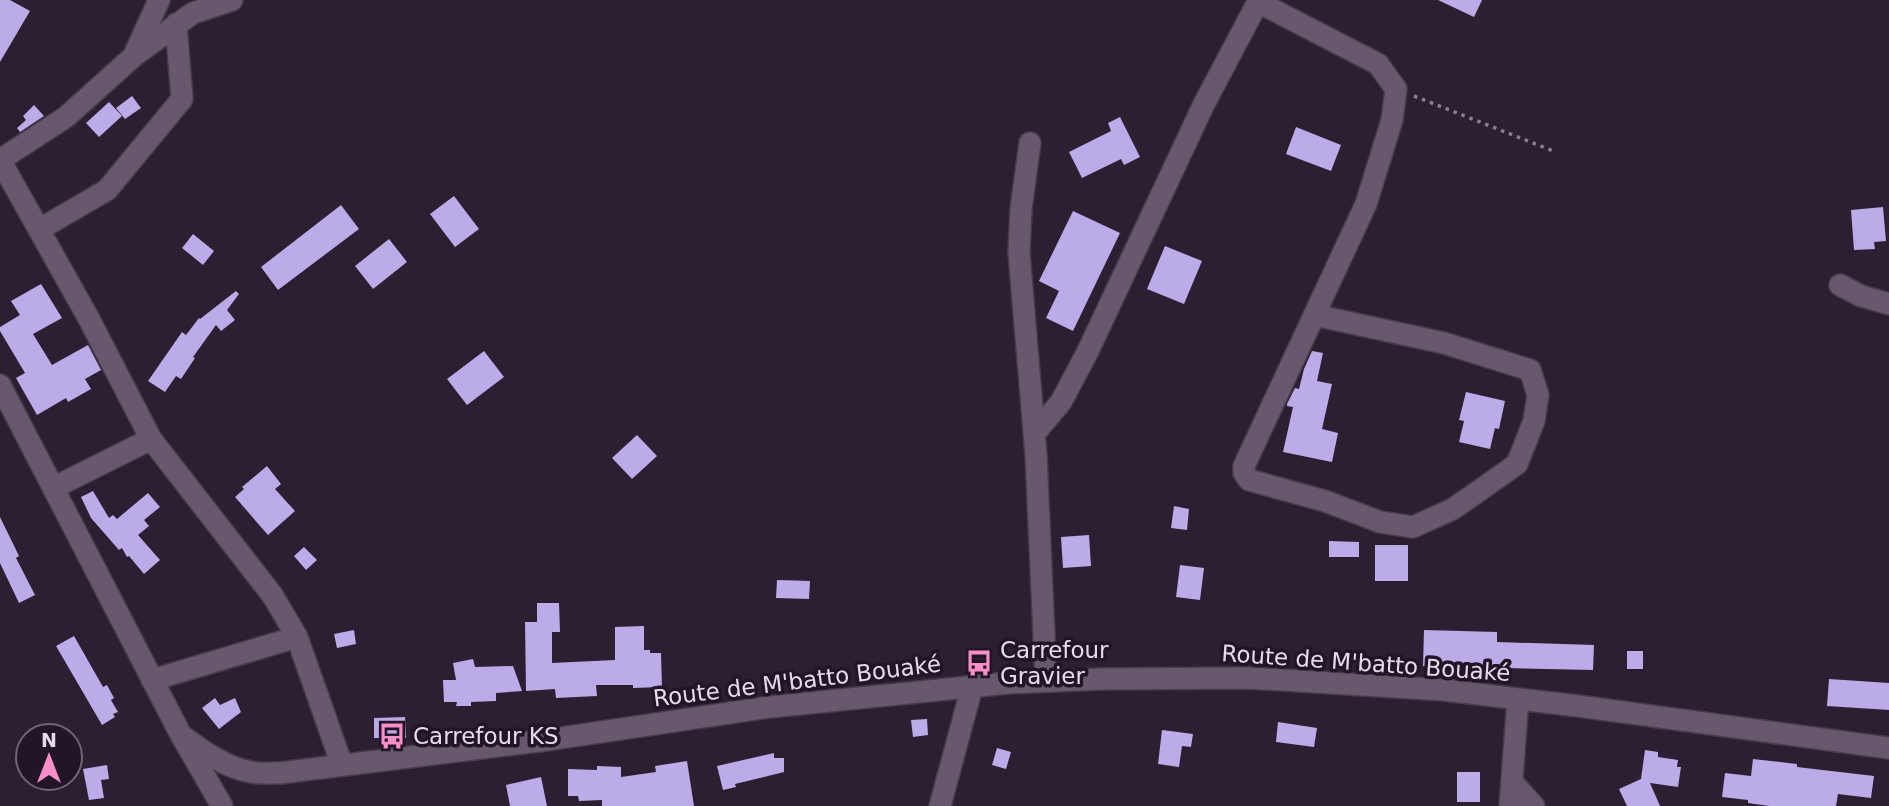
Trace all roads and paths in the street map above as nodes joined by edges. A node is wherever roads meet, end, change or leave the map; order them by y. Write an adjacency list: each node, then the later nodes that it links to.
1 (159, 0): 5 (street)
2 (232, 0): 4 (street)
3 (1258, 1): 6 (street); 15 (street)
4 (176, 24): 5 (street); 10 (street)
5 (135, 55): 9 (street)
6 (1396, 89): 8 (path); 13 (street)
7 (1030, 142): 15 (street)
8 (1556, 152)
9 (0, 160): 10 (street)
10 (40, 229): 16 (street)
11 (1840, 285): 12 (street)
12 (1889, 304)
13 (1314, 315): 13 (street)
14 (0, 385): 17 (street)
15 (1034, 434): 20 (street)
16 (151, 439): 17 (street); 18 (street)
17 (53, 488): 19 (street)
18 (297, 637): 19 (street); 25 (street)
19 (152, 680): 23 (street)
20 (1046, 681): 21 (street, Route de M'batto Bouaké); 22 (street, Route de M'batto Bouaké)
21 (972, 687): 25 (street, Route de M'batto Bouaké); 28 (street)
22 (1518, 699): 24 (street, Route de M'batto Bouaké); 26 (street)
23 (181, 735): 25 (street, Route de M'batto Bouaké); 27 (street)
24 (1889, 747)
25 (342, 765)
26 (1512, 782): 29 (street); 30 (street)
27 (222, 806)
28 (940, 806)
29 (1510, 806)
30 (1534, 806)

